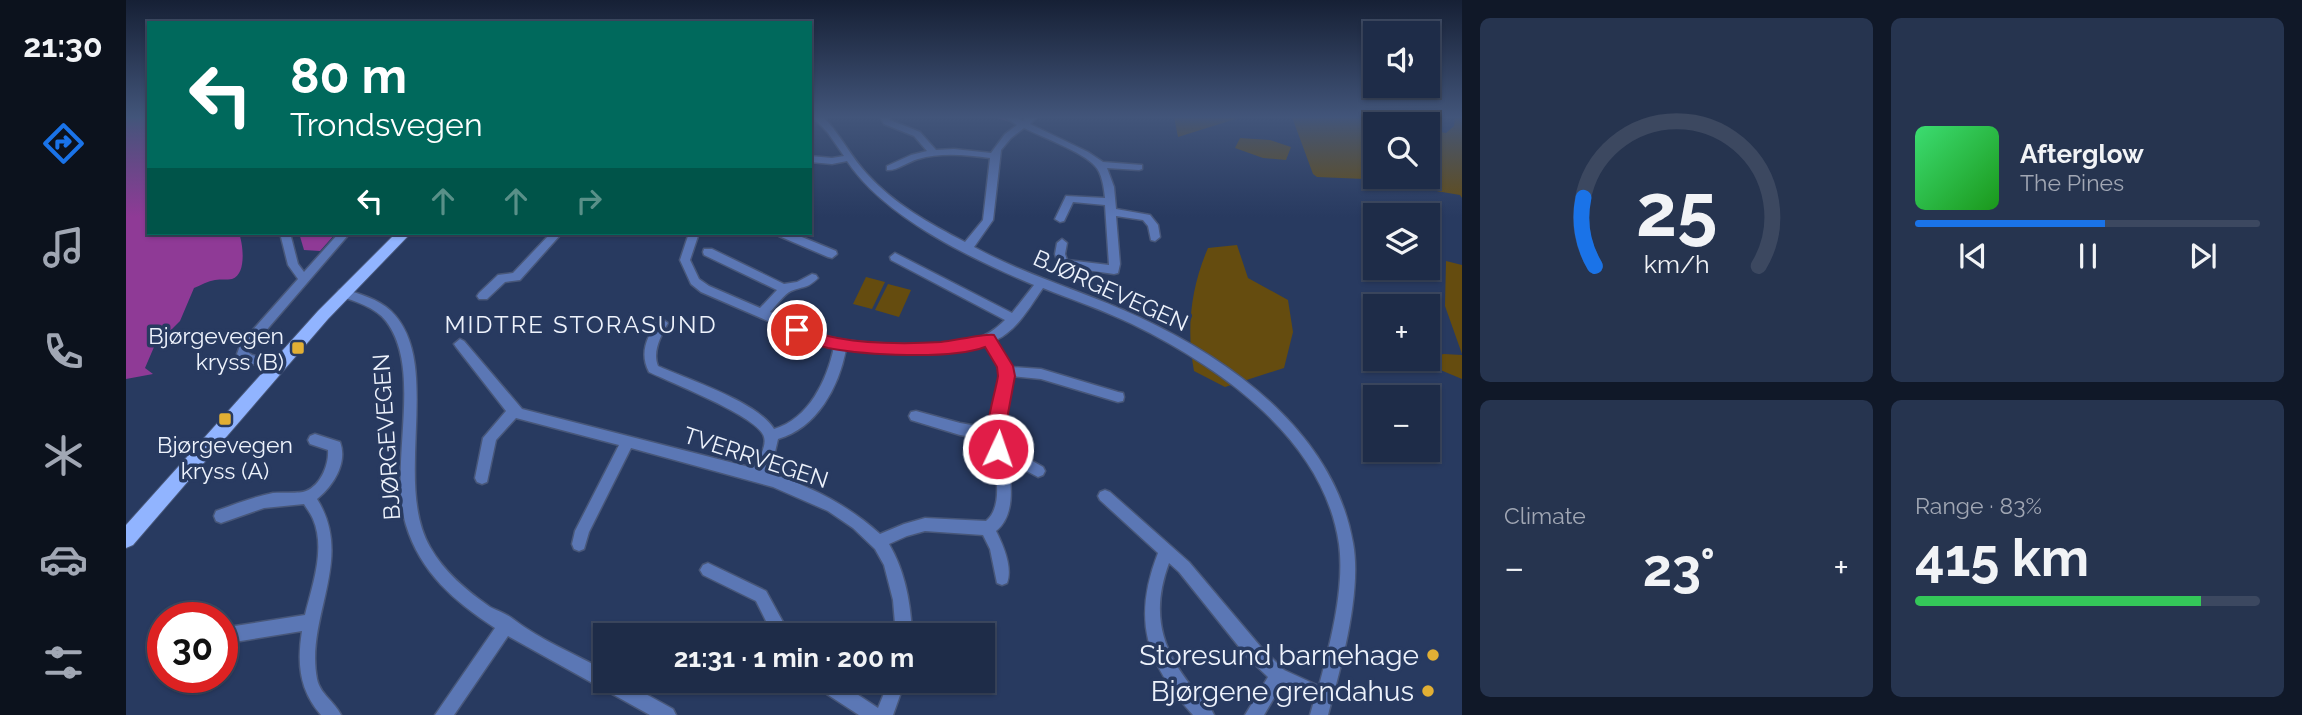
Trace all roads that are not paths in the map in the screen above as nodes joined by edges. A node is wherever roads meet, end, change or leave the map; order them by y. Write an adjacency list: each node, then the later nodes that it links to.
1 (843, 150): 6 (street, BJØRGEVEGEN)
2 (998, 150): 5 (street)
3 (1077, 150): 8 (street)
4 (933, 152): 5 (street); 10 (street)
5 (995, 156): 21 (street)
6 (848, 158): 7 (street); 21 (street, BJØRGEVEGEN)
7 (812, 159)
8 (1101, 165): 9 (street); 11 (street)
9 (1139, 167)
10 (890, 168)
11 (1110, 207): 12 (street); 19 (street); 20 (street)
12 (1060, 219)
13 (286, 235): 26 (street)
14 (343, 235): 26 (street)
15 (402, 235): 29 (main road)
16 (556, 235): 30 (street)
17 (693, 235): 31 (street)
18 (788, 235): 23 (street)
19 (1155, 237)
20 (1062, 243)
21 (967, 248): 27 (street, BJØRGEVEGEN)
22 (708, 253): 28 (street)
23 (832, 254)
24 (895, 257): 32 (street)
25 (812, 278): 28 (street)
26 (304, 279): 37 (street)
27 (1040, 284): 32 (street); 69 (street, BJØRGEVEGEN)
28 (785, 289): 31 (street)
29 (343, 293): 37 (main road); 62 (street, BJØRGEVEGEN)
30 (483, 296)
31 (762, 314): 36 (street)
32 (1014, 319): 34 (street)
33 (662, 323): 42 (street)
34 (989, 339): 36 (street); 38 (street)
35 (460, 344): 40 (street)
36 (841, 344): 42 (street)
37 (278, 365): 53 (main road)
38 (1006, 371): 39 (street); 45 (street)
39 (1118, 397)
40 (514, 411): 44 (street, TVERRVEGEN); 48 (street)
41 (916, 416): 45 (street)
42 (771, 435): 47 (street)
43 (315, 440): 50 (street)
44 (628, 441): 47 (street, TVERRVEGEN); 55 (street)
45 (997, 442): 46 (street); 52 (street)
46 (1038, 471)
47 (756, 477): 54 (street, TVERRVEGEN)
48 (482, 478)
49 (1105, 496): 56 (street)
50 (308, 498): 51 (street); 59 (street)
51 (221, 516)
52 (987, 528): 54 (street); 58 (street)
53 (126, 539)
54 (878, 542): 61 (street, TVERRVEGEN)
55 (579, 544)
56 (1166, 551): 65 (street); 75 (street)
57 (708, 570): 60 (street)
58 (1002, 578)
59 (312, 621): 63 (street); 70 (street)
60 (776, 623)
61 (904, 623)
62 (507, 624): 64 (street, BJØRGEVEGEN); 71 (street)
63 (238, 633)
64 (593, 673)
65 (1278, 677): 69 (street); 76 (street)
66 (629, 693): 72 (street, BJØRGEVEGEN)
67 (840, 693): 73 (street)
68 (892, 693): 74 (street)
69 (1324, 697): 77 (street, BJØRGEVEGEN)
70 (332, 715)
71 (444, 715)
72 (667, 715)
73 (874, 715)
74 (884, 715)
75 (1205, 715)
76 (1254, 715)
77 (1318, 715)

